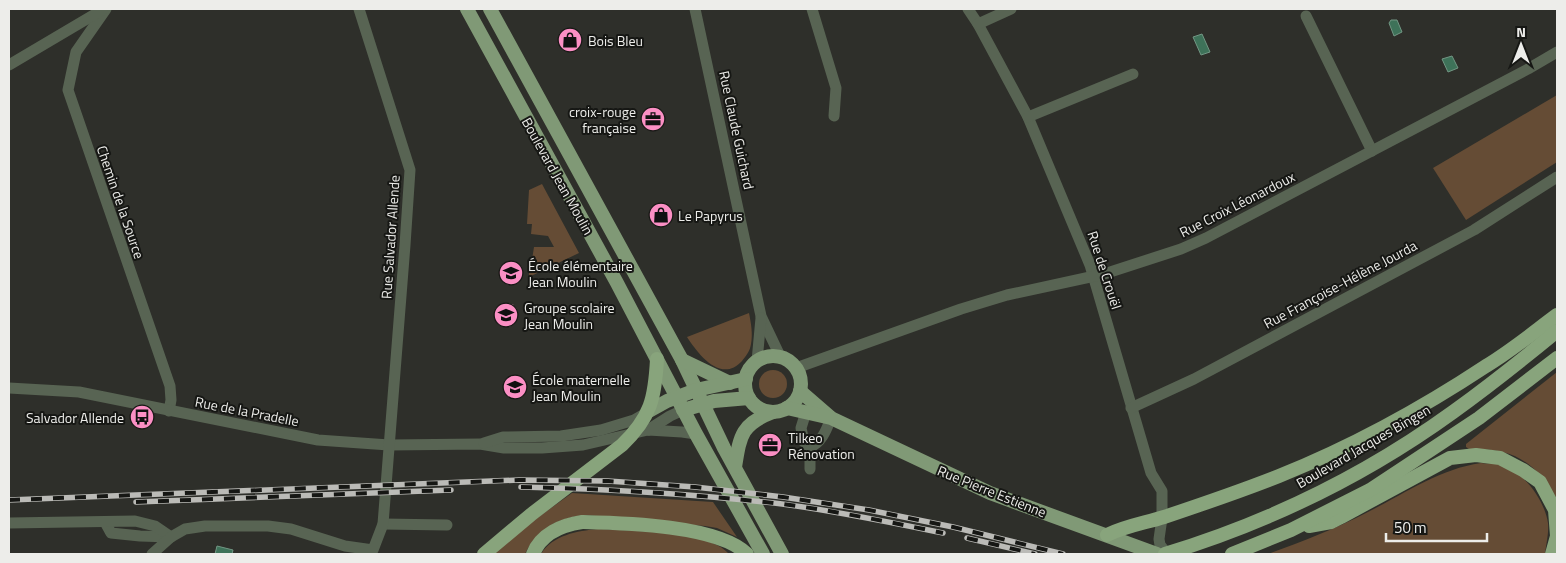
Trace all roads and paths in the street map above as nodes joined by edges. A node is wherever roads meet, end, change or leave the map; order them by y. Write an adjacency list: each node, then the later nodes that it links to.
1 (105, 9): 12 (street); 39 (street, Chemin de la Source)
2 (359, 9): 48 (street, Rue Salvador Allende)
3 (467, 9): 24 (main road, Boulevard Jean Moulin)
4 (490, 9): 25 (main road, Boulevard Jean Moulin)
5 (695, 9): 20 (street, Rue Claude Guichard)
6 (812, 9): 14 (street)
7 (968, 9): 10 (street, Rue de Crouël)
8 (1011, 9): 10 (street)
9 (1306, 16): 16 (street)
10 (978, 24): 15 (street, Rue de Crouël)
11 (1557, 52): 16 (street, Rue Croix Léonardoux)
12 (9, 65)
13 (1133, 74): 15 (street)
14 (834, 116)
15 (1028, 117): 18 (street, Rue de Crouël)
16 (1372, 150): 18 (street, Rue Croix Léonardoux)
17 (1557, 177): 37 (street, Rue Françoise-Hélène Jourda)
18 (1093, 277): 27 (street, Rue Croix Léonardoux); 37 (street, Rue de Crouël)
19 (1557, 315): 51 (highway)
20 (761, 316): 22 (street, Rue Claude Guichard); 26 (street, Rue Claude Guichard)
21 (1557, 331): 66 (highway, Boulevard Jacques Bingen)
22 (781, 358): 26 (main road); 27 (main road)
23 (1557, 358): 55 (highway)
24 (657, 359): 33 (main road, Boulevard Jean Moulin); 40 (highway)
25 (682, 360): 29 (main road); 31 (main road, Boulevard Jean Moulin)
26 (757, 362): 28 (main road)
27 (796, 368): 32 (main road)
28 (746, 379): 29 (main road); 34 (main road)
29 (730, 383): 31 (main road)
30 (9, 388): 39 (street, Rue de la Pradelle)
31 (696, 390): 33 (main road); 35 (main road, Boulevard Jean Moulin)
32 (800, 391): 36 (main road); 43 (main road, Rue Pierre Estienne)
33 (676, 397): 38 (main road, Boulevard Jean Moulin); 40 (main road)
34 (750, 398): 35 (main road); 41 (main road)
35 (702, 403): 38 (main road); 49 (main road, Boulevard Jean Moulin)
36 (787, 408): 41 (main road); 42 (main road, Rue Pierre Estienne)
37 (1132, 408): 51 (street, Rue de Crouël)
38 (683, 410): 44 (street); 45 (main road, Boulevard Jean Moulin)
39 (169, 411): 48 (street, Rue de la Pradelle)
40 (649, 411): 44 (highway); 46 (street, Rue de la Pradelle)
41 (773, 412): 49 (main road)
42 (806, 412): 43 (main road, Rue Pierre Estienne); 47 (street)
43 (831, 418): 47 (street); 56 (main road, Rue Pierre Estienne)
44 (641, 432): 45 (street); 46 (street, Rue de la Pradelle); 60 (highway)
45 (696, 434): 63 (main road, Boulevard Jean Moulin)
46 (480, 444): 48 (street, Rue de la Pradelle)
47 (810, 447): 50 (street)
48 (389, 449): 53 (street, Rue Salvador Allende)
49 (735, 467): 64 (main road, Boulevard Jean Moulin)
50 (810, 469)
51 (1162, 518): 56 (highway); 66 (street, Rue de Crouël)
52 (9, 523): 57 (street)
53 (382, 524): 54 (street); 58 (street, Rue Salvador Allende)
54 (447, 525)
55 (1292, 530): 67 (highway); 68 (highway)
56 (1107, 535): 65 (main road, Rue Pierre Estienne)
57 (172, 537): 58 (street); 59 (street)
58 (373, 552)
59 (152, 554)
60 (484, 554)
61 (532, 554): 62 (highway)
62 (747, 554)
63 (763, 554)
64 (782, 554)
65 (1157, 554)
66 (1166, 554)
67 (1233, 554)
68 (1552, 554)

